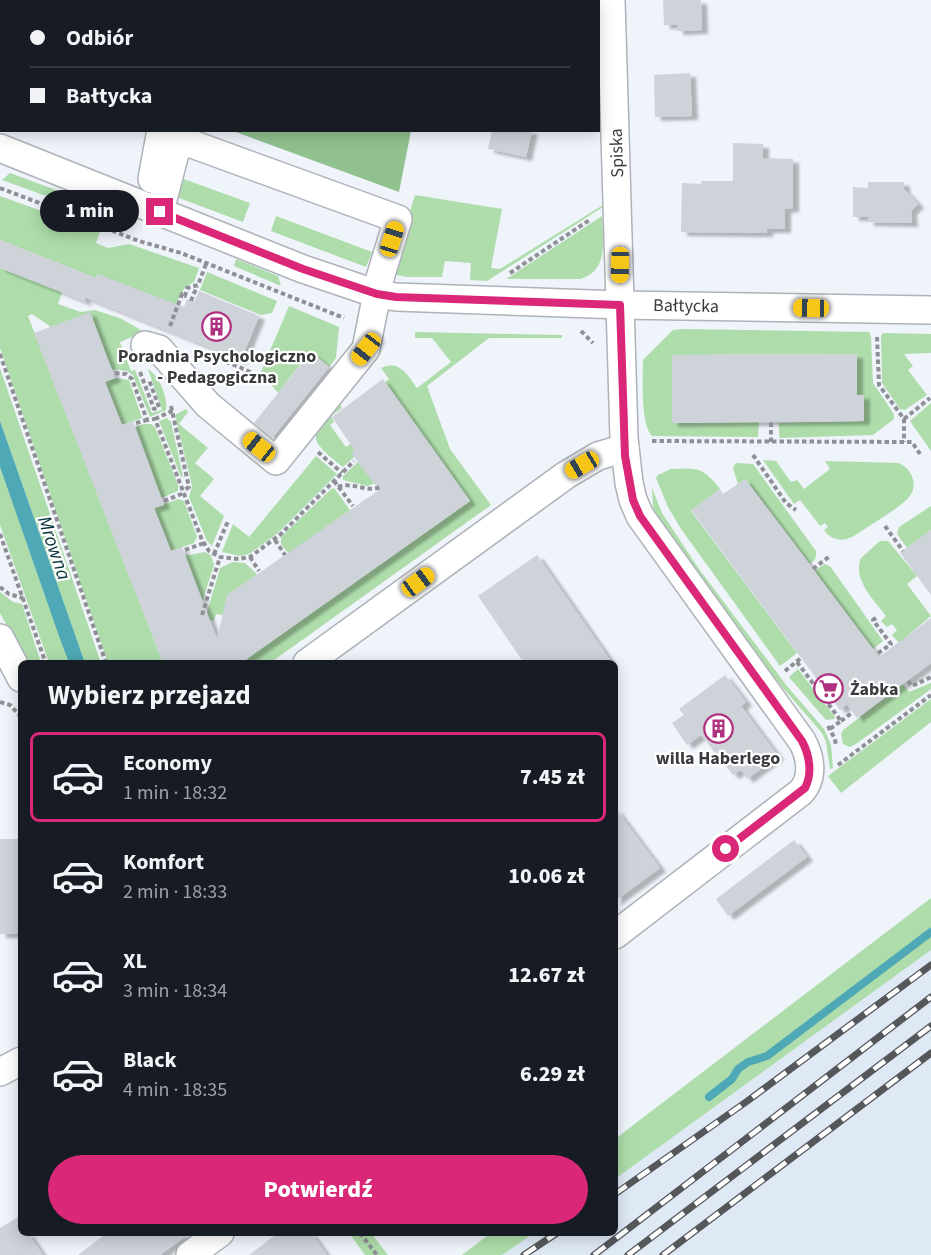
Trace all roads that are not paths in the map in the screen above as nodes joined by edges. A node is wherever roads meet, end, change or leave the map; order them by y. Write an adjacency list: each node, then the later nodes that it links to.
1 (611, 0): 6 (street, Spiska)
2 (161, 132): 4 (street)
3 (0, 148): 4 (street, Bałtycka)
4 (153, 209): 5 (street, Bałtycka); 5 (street)
5 (377, 294): 6 (street, Bałtycka); 8 (street)
6 (620, 305): 7 (street, Bałtycka); 9 (street, Spiska)
7 (931, 310)
8 (142, 358)
9 (635, 443): 11 (street); 13 (street, Spiska)
10 (0, 638): 12 (street)
11 (311, 660)
12 (12, 673)
13 (618, 933)
14 (18, 1063): 15 (street)
15 (0, 1072)
16 (216, 1236): 17 (street)
17 (190, 1255)

